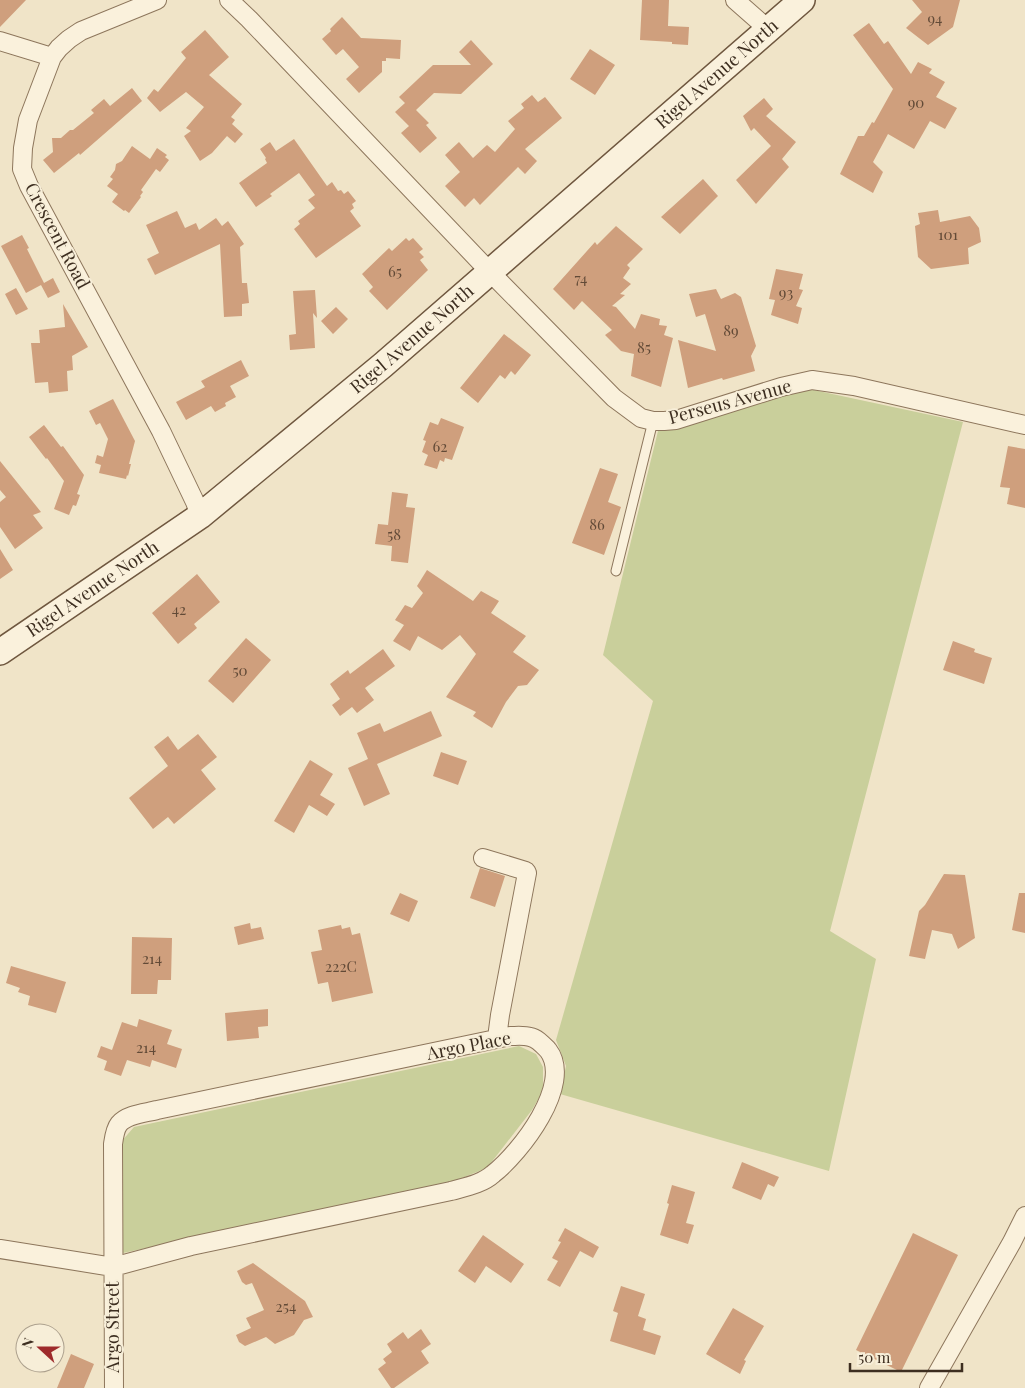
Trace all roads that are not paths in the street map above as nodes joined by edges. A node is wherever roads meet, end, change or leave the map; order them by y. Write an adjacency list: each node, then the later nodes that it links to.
1 (157, 0): 8 (street, Crescent Road)
2 (229, 0): 9 (street)
3 (735, 0): 6 (street)
4 (786, 0): 6 (main road, Rigel Avenue North)
5 (802, 0): 6 (main road, Rigel Avenue North)
6 (763, 26): 9 (main road, Rigel Avenue North)
7 (0, 41): 8 (street)
8 (52, 57): 12 (street, Crescent Road)
9 (485, 267): 10 (street, Perseus Avenue); 12 (main road, Rigel Avenue North)
10 (652, 420): 11 (street, Perseus Avenue); 13 (lane)
11 (1025, 426)
12 (198, 509): 14 (main road, Rigel Avenue North); 15 (main road, Rigel Avenue North)
13 (616, 570)
14 (0, 641)
15 (0, 652)
16 (483, 858): 17 (street)
17 (497, 1038): 20 (street, Argo Place); 20 (street, Argo Place)
18 (1025, 1216): 22 (street)
19 (0, 1249): 20 (street)
20 (113, 1267): 21 (street, Argo Street)
21 (114, 1388)
22 (928, 1388)

